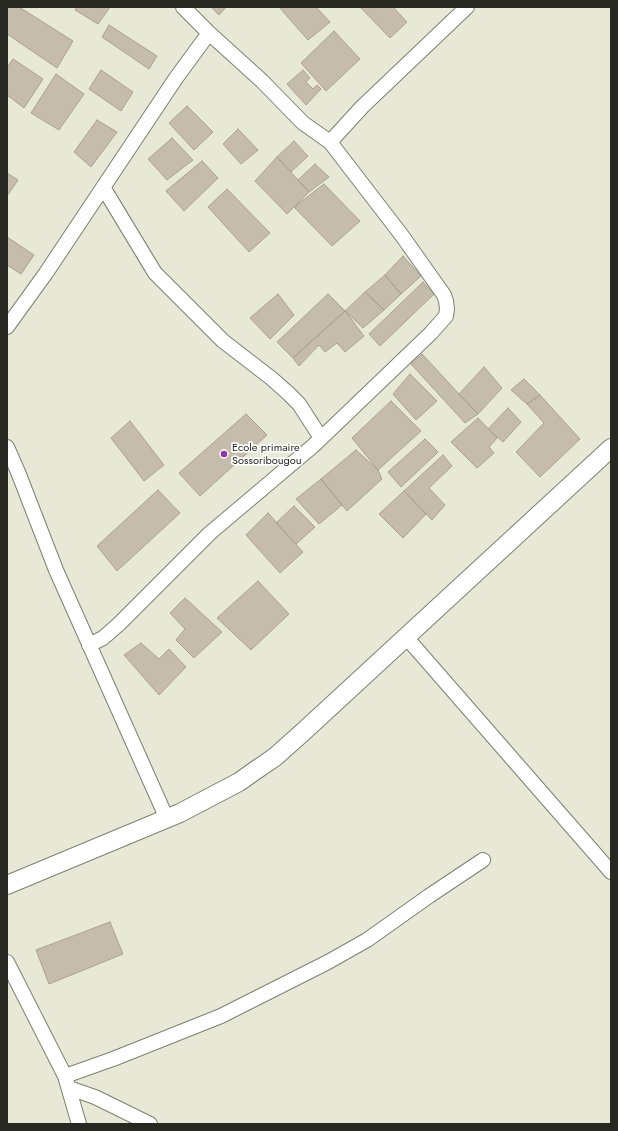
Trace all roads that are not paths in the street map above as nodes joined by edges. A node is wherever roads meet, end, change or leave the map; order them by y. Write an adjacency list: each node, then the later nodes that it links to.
1 (183, 7): 3 (street)
2 (467, 7): 4 (street)
3 (210, 33): 4 (street); 5 (street)
4 (330, 142): 7 (street)
5 (103, 187): 6 (street); 7 (street)
6 (7, 327)
7 (321, 438): 11 (street)
8 (7, 447): 11 (street)
9 (611, 448): 10 (street)
10 (406, 636): 12 (street); 14 (street)
11 (89, 645): 12 (street)
12 (167, 819): 15 (street)
13 (483, 860): 17 (street)
14 (611, 872)
15 (7, 885)
16 (7, 962): 17 (street)
17 (67, 1082): 18 (street); 19 (street)
18 (79, 1124)
19 (150, 1124)

